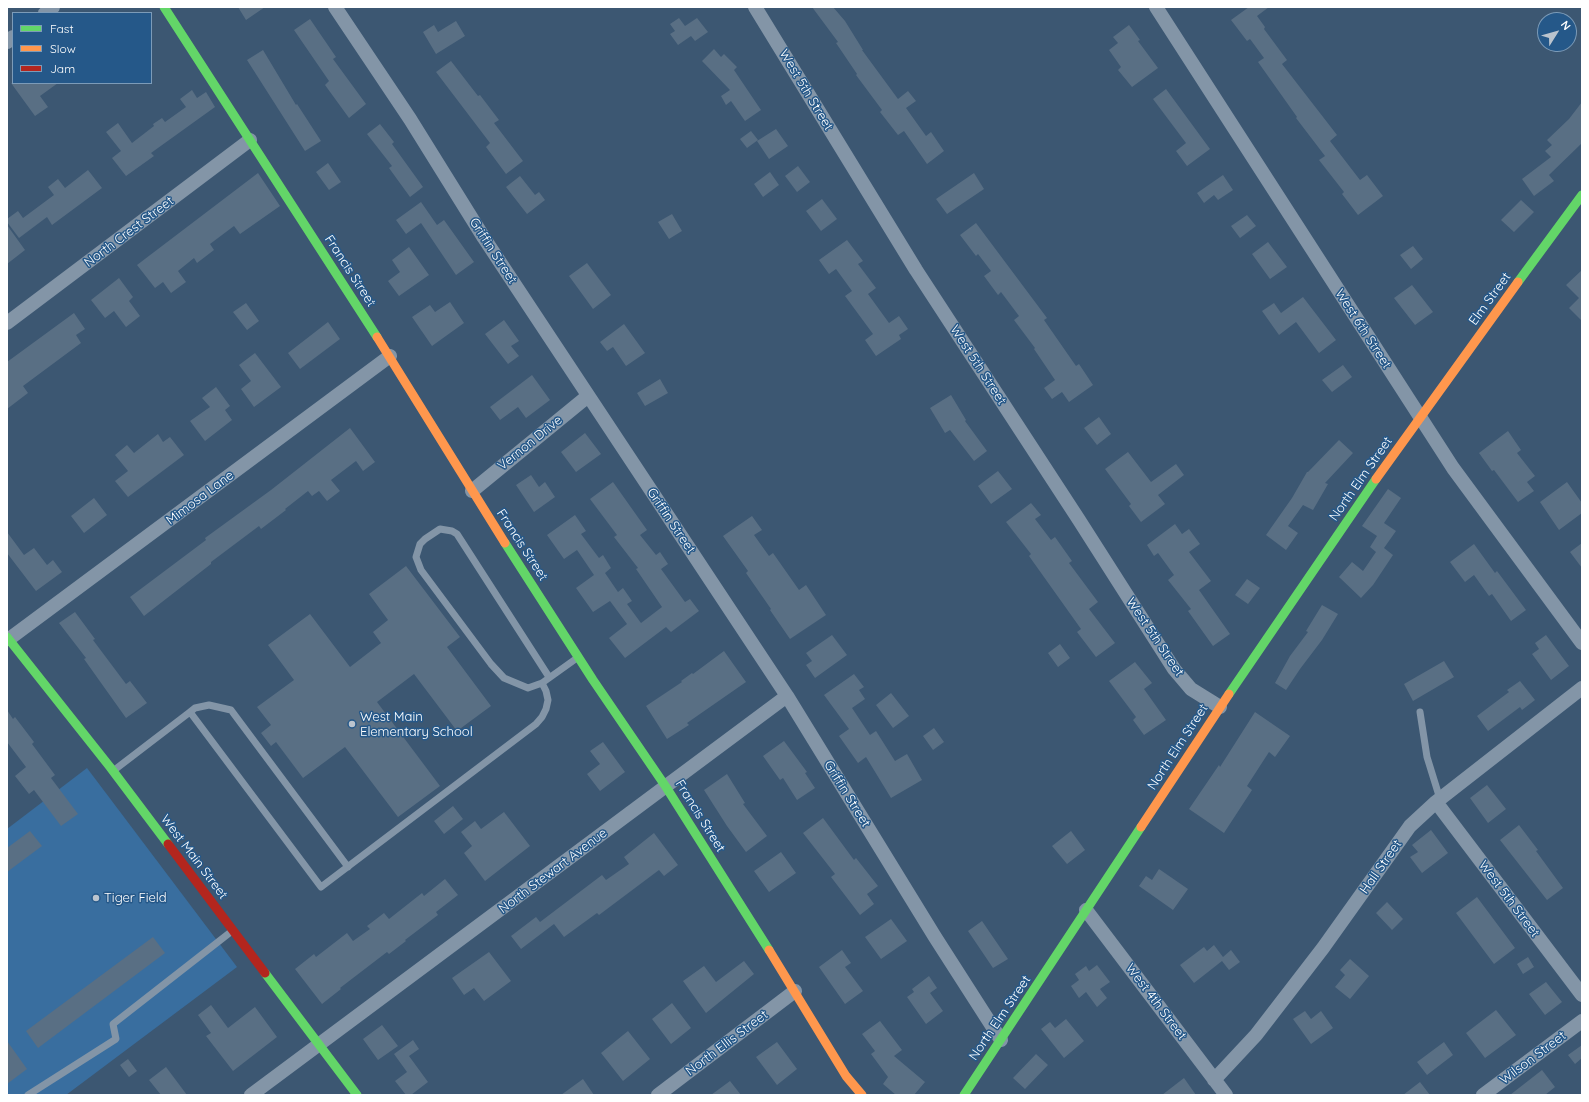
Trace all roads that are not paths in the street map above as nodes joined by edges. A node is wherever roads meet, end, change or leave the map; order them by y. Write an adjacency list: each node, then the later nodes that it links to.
1 (164, 7): 5 (street, Francis Street)
2 (335, 7): 9 (street, Griffin Street)
3 (755, 7): 19 (street, West 5th Street)
4 (1156, 7): 10 (street, West 6th Street)
5 (250, 140): 7 (street, North Crest Street); 8 (street, Francis Street)
6 (1582, 195): 10 (street, Elm Street)
7 (7, 323)
8 (390, 356): 11 (street, Francis Street); 12 (street, Mimosa Lane)
9 (588, 396): 11 (street, Vernon Drive); 18 (street, Griffin Street)
10 (1420, 418): 13 (street, West 6th Street); 19 (street, North Elm Street)
11 (472, 491): 14 (street, Francis Street)
12 (8, 638): 22 (street, West Main Street)
13 (1582, 643)
14 (578, 657): 15 (lane); 23 (street, Francis Street)
15 (550, 677): 16 (lane); 16 (lane)
16 (542, 683): 25 (lane)
17 (1582, 688): 24 (street, Hall Street)
18 (786, 696): 23 (street, North Stewart Avenue); 31 (street, Griffin Street)
19 (1220, 707): 26 (street, North Elm Street)
20 (190, 712): 22 (lane); 25 (lane); 25 (lane)
21 (1420, 712): 24 (lane)
22 (113, 771): 27 (street, West Main Street)
23 (666, 787): 28 (street, Francis Street); 32 (street, North Stewart Avenue)
24 (1438, 801): 29 (street, West 5th Street); 33 (street, Hall Street)
25 (348, 867)
26 (1086, 910): 31 (street, North Elm Street); 33 (street, West 4th Street)
27 (233, 930): 32 (street, West Main Street); 34 (lane)
28 (795, 991): 37 (street, North Ellis Street); 38 (street, Francis Street)
29 (1582, 995)
30 (1582, 1021): 41 (street, Wilson Street)
31 (1001, 1040): 39 (street, North Elm Street)
32 (319, 1045): 35 (street, North Stewart Avenue); 36 (street, West Main Street)
33 (1214, 1080): 40 (street, West 4th Street)
34 (28, 1095)
35 (251, 1095)
36 (356, 1095)
37 (658, 1095)
38 (862, 1095)
39 (964, 1095)
40 (1226, 1095)
41 (1483, 1095)

